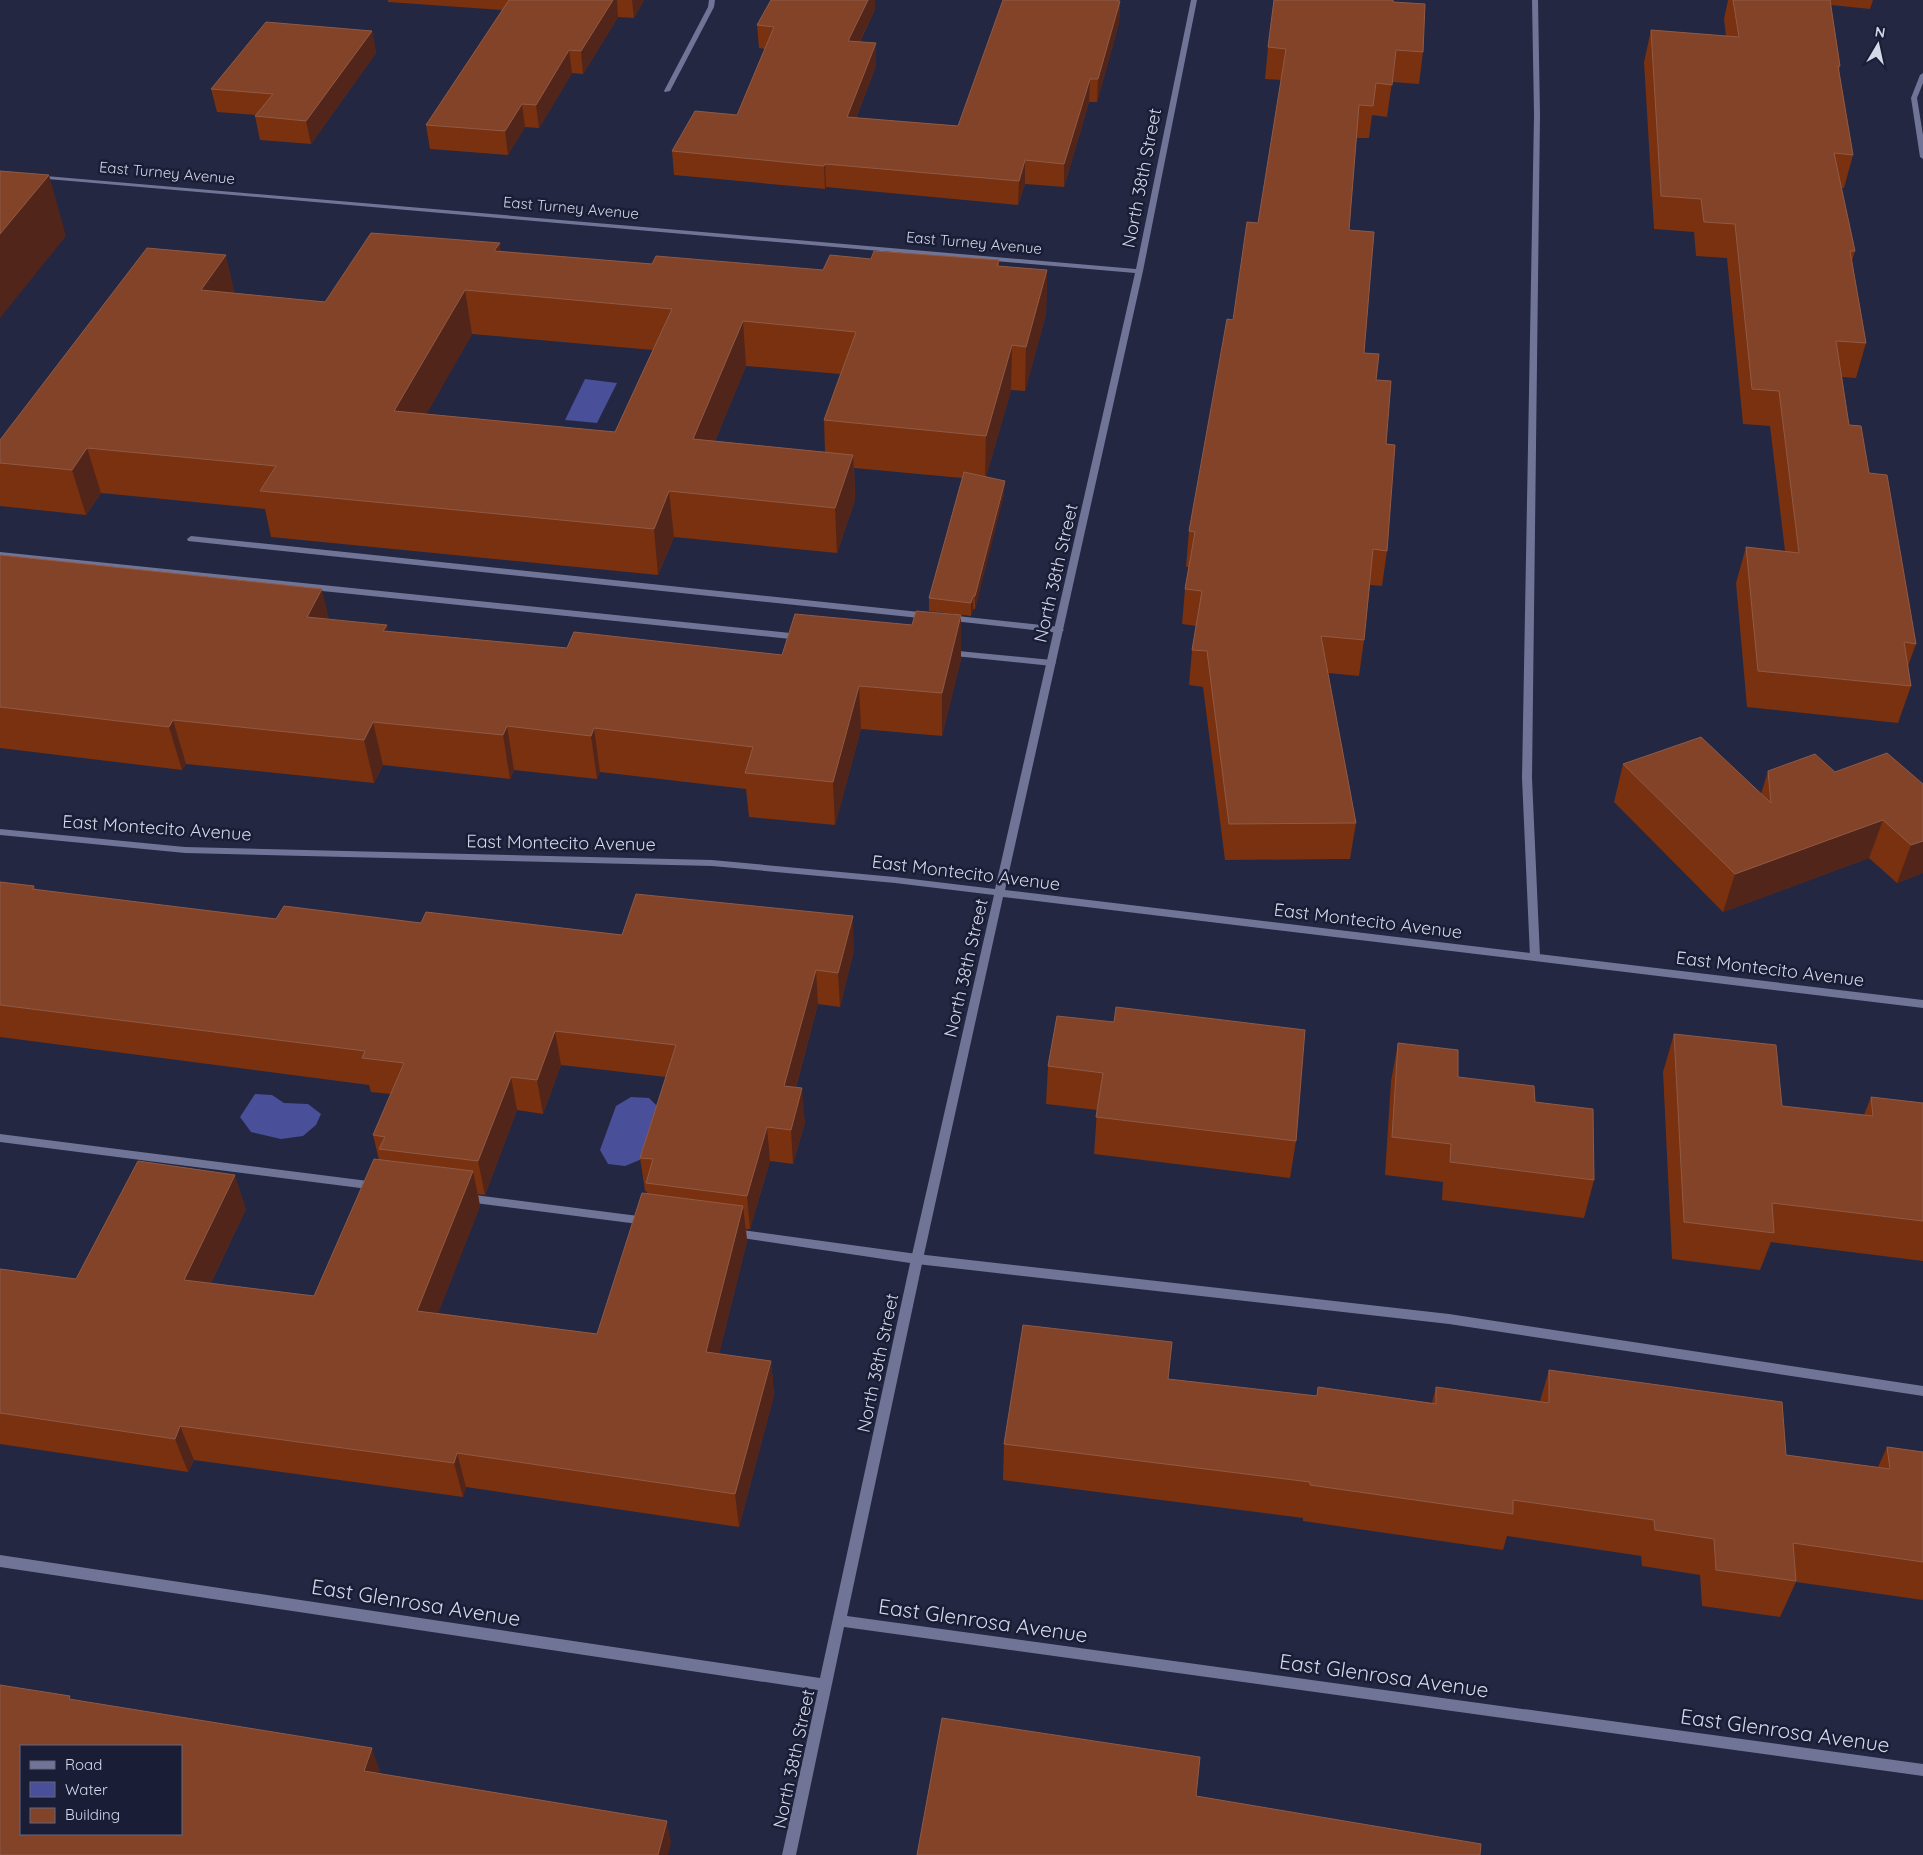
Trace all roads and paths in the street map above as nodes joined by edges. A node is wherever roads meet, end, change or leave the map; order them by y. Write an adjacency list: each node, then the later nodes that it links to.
1 (712, 0): 5 (street)
2 (1194, 0): 8 (street, North 38th Street)
3 (1535, 0): 17 (street)
4 (1923, 75): 6 (street)
5 (667, 91)
6 (1923, 157)
7 (30, 175): 8 (street, East Turney Avenue)
8 (1140, 271): 11 (street, North 38th Street)
9 (192, 539): 11 (street)
10 (0, 555): 12 (street)
11 (1060, 630): 14 (street, North 38th Street)
12 (813, 639)
13 (941, 652): 14 (street)
14 (1052, 663): 16 (street, North 38th Street)
15 (0, 832): 16 (street, East Montecito Avenue)
16 (1000, 893): 17 (street, East Montecito Avenue); 24 (street, North 38th Street)
17 (1535, 958): 18 (street, East Montecito Avenue)
18 (1923, 1004)
19 (0, 1138): 20 (street)
20 (385, 1188)
21 (454, 1197): 22 (street)
22 (662, 1224)
23 (721, 1231): 24 (street)
24 (917, 1259): 25 (street); 27 (street, North 38th Street)
25 (1923, 1391)
26 (0, 1561): 28 (street, East Glenrosa Avenue)
27 (840, 1622): 28 (street, North 38th Street); 29 (street, East Glenrosa Avenue)
28 (826, 1685): 30 (street, North 38th Street)
29 (1923, 1770)
30 (790, 1855)

